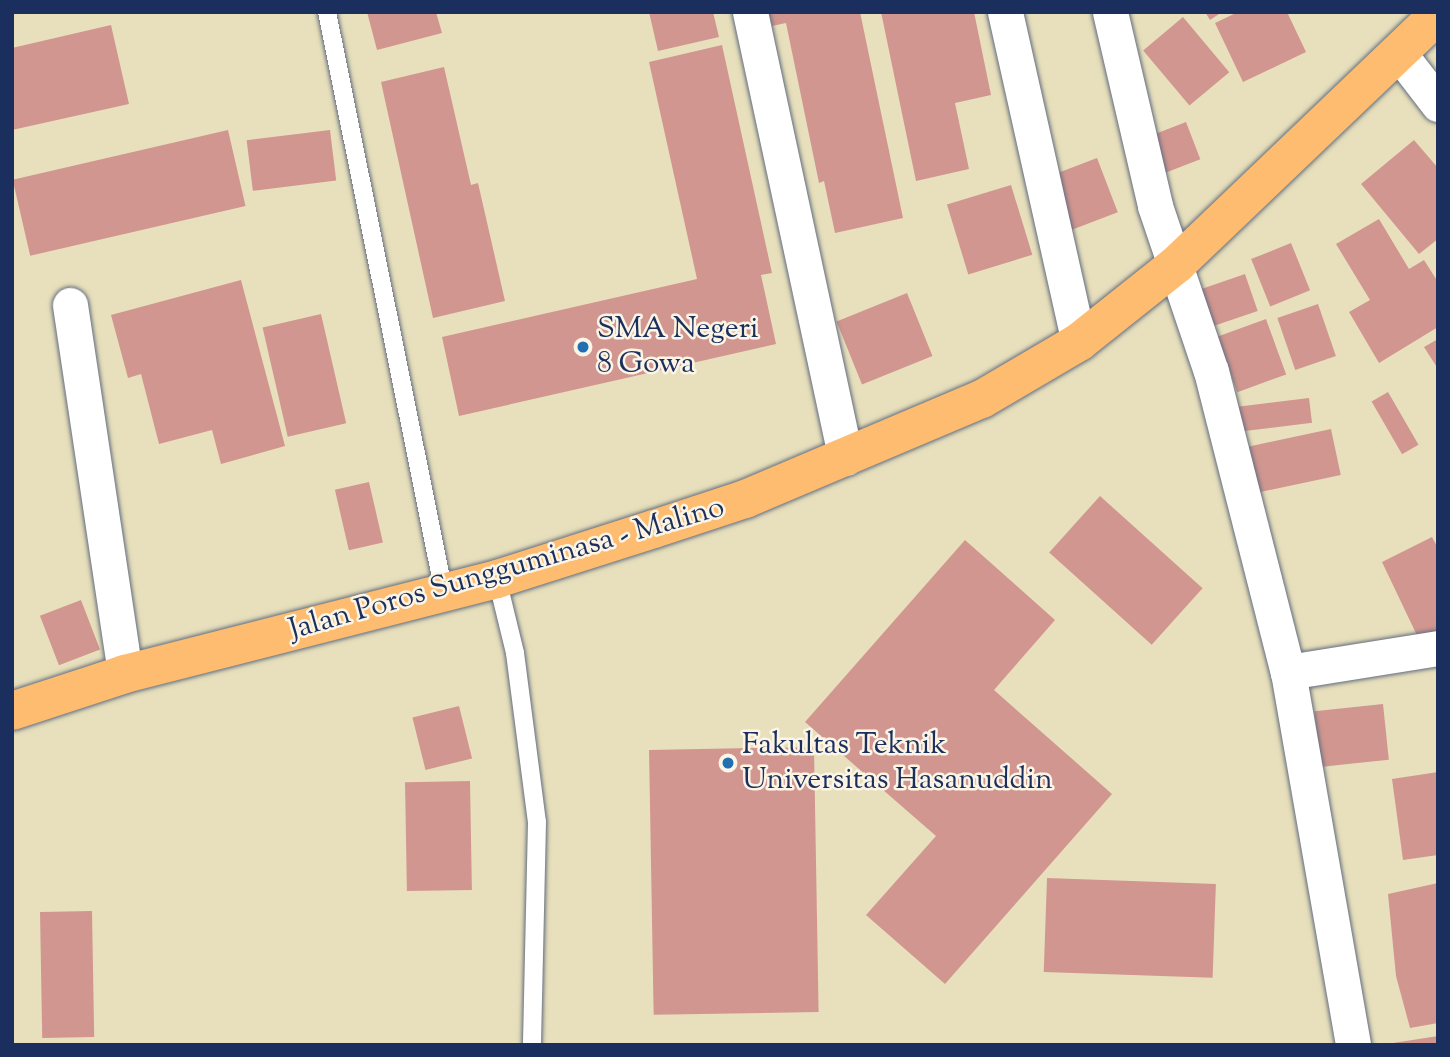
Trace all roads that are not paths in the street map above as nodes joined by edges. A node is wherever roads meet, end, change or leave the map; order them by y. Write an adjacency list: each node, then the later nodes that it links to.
1 (327, 12): 13 (lane)
2 (750, 12): 11 (street)
3 (1005, 12): 10 (street)
4 (1110, 12): 8 (street)
5 (1438, 15): 6 (main road, Jalan Poros Sungguminasa - Malino)
6 (1398, 52): 7 (street); 8 (main road, Jalan Poros Sungguminasa - Malino)
7 (1438, 104)
8 (1177, 264): 10 (main road, Jalan Poros Sungguminasa - Malino); 15 (street)
9 (69, 305): 16 (street)
10 (1079, 342): 11 (main road, Jalan Poros Sungguminasa - Malino)
11 (846, 458): 12 (main road, Jalan Poros Sungguminasa - Malino)
12 (498, 579): 13 (main road, Jalan Poros Sungguminasa - Malino); 18 (lane)
13 (444, 593): 16 (main road, Jalan Poros Sungguminasa - Malino)
14 (1438, 648): 15 (street)
15 (1288, 672): 19 (street)
16 (125, 674): 17 (main road, Jalan Poros Sungguminasa - Malino)
17 (12, 711)
18 (532, 1045)
19 (1353, 1045)

